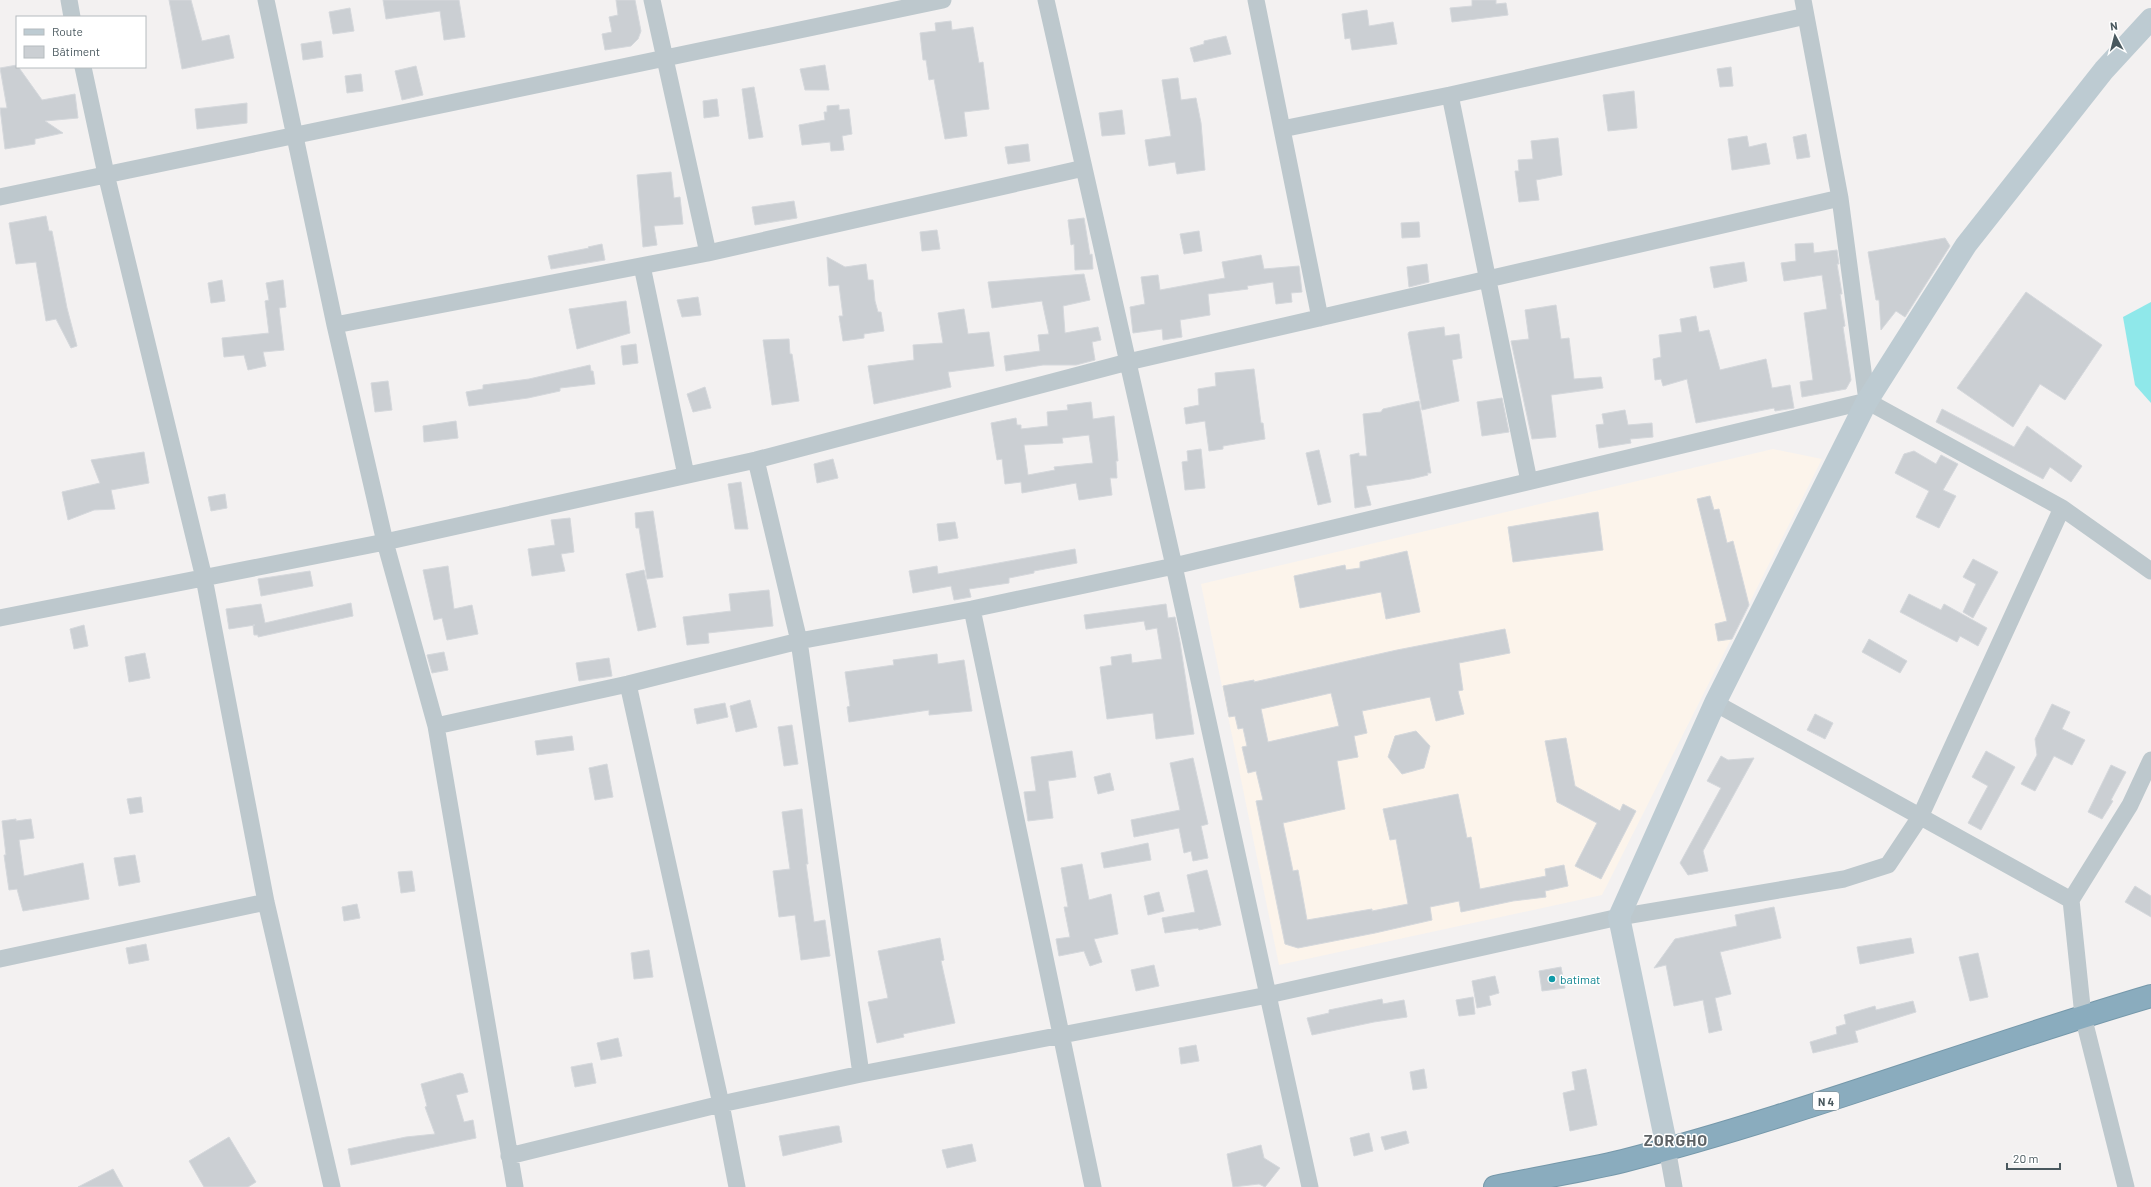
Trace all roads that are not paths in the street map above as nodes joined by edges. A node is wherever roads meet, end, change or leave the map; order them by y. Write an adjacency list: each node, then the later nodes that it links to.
1 (69, 0): 8 (street)
2 (266, 0): 14 (street)
3 (652, 0): 10 (street)
4 (943, 0): 10 (street)
5 (1046, 0): 15 (street)
6 (1256, 0): 13 (street)
7 (1805, 8): 12 (street); 18 (street)
8 (72, 16)
9 (2151, 19): 25 (main road)
10 (666, 58): 14 (street); 19 (street)
11 (83, 68): 16 (street)
12 (1450, 95): 13 (street); 21 (street)
13 (1282, 129): 22 (street)
14 (295, 136): 16 (street); 23 (street)
15 (1084, 168): 19 (street); 24 (street)
16 (106, 174): 17 (street); 33 (street)
17 (0, 197)
18 (1840, 198): 21 (street); 25 (street)
19 (708, 253): 20 (street)
20 (642, 266): 23 (street); 27 (street)
21 (1488, 278): 22 (street); 28 (street)
22 (1320, 318): 24 (street)
23 (335, 325): 30 (street)
24 (1128, 362): 26 (street); 31 (street)
25 (1867, 401): 28 (street); 29 (street); 38 (main road)
26 (756, 460): 27 (street); 36 (street)
27 (686, 475): 30 (street)
28 (1529, 481): 31 (street)
29 (2062, 508): 32 (street); 41 (street)
30 (385, 542): 33 (street); 39 (street)
31 (1174, 566): 34 (street); 46 (street)
32 (2151, 571)
33 (204, 578): 35 (street); 43 (street)
34 (972, 608): 36 (street); 49 (street)
35 (0, 618)
36 (799, 641): 37 (street); 50 (street)
37 (628, 684): 39 (street); 51 (street)
38 (1715, 703): 41 (street); 44 (main road)
39 (436, 726): 53 (street)
40 (2151, 760): 42 (street)
41 (1920, 817): 42 (street); 44 (street)
42 (2071, 900): 48 (street)
43 (266, 902): 45 (street); 54 (street)
44 (1619, 917): 46 (street); 52 (main road)
45 (0, 959)
46 (1268, 995): 49 (street); 58 (street)
47 (2151, 996): 48 (highway, N 4)
48 (2083, 1016): 52 (highway, N 4); 61 (street)
49 (1060, 1037): 50 (street); 57 (street)
50 (861, 1074): 51 (street)
51 (721, 1104): 53 (street); 56 (street)
52 (1667, 1148): 59 (highway, N 4); 60 (street)
53 (508, 1156): 55 (street)
54 (332, 1187)
55 (515, 1187)
56 (737, 1187)
57 (1093, 1187)
58 (1310, 1187)
59 (1495, 1187)
60 (1674, 1187)
61 (2126, 1187)

